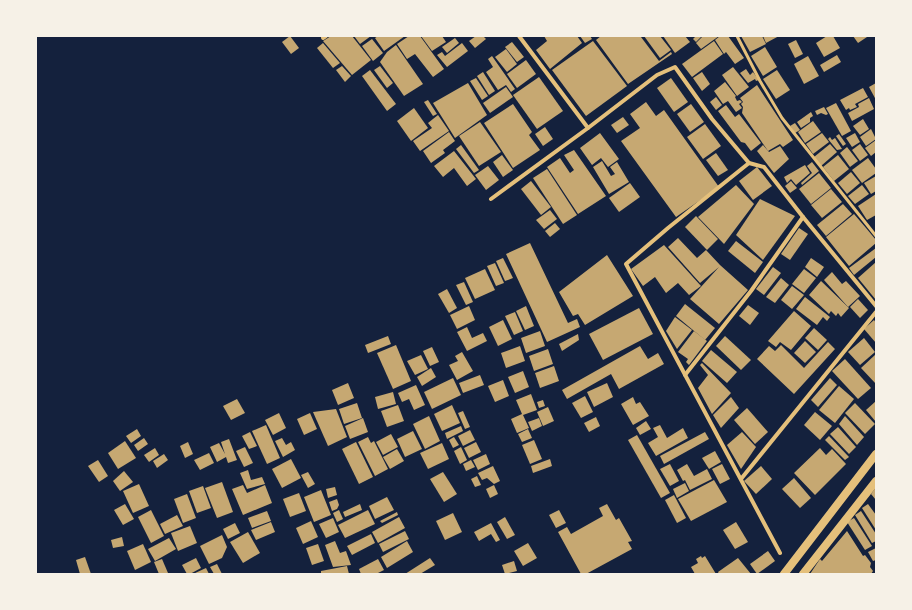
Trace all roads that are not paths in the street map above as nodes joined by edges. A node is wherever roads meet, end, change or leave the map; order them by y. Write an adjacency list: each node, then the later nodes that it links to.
1 (519, 36): 3 (street)
2 (737, 36): 7 (lane)
3 (588, 128): 4 (street); 5 (street)
4 (749, 163): 6 (street); 10 (street)
5 (491, 199)
6 (803, 217): 8 (street); 10 (street)
7 (876, 236)
8 (876, 306)
9 (876, 312): 12 (street)
10 (685, 375): 12 (street)
11 (876, 454): 15 (main road)
12 (740, 480): 14 (street)
13 (876, 481): 16 (main road)
14 (780, 553)
15 (784, 574)
16 (803, 574)

